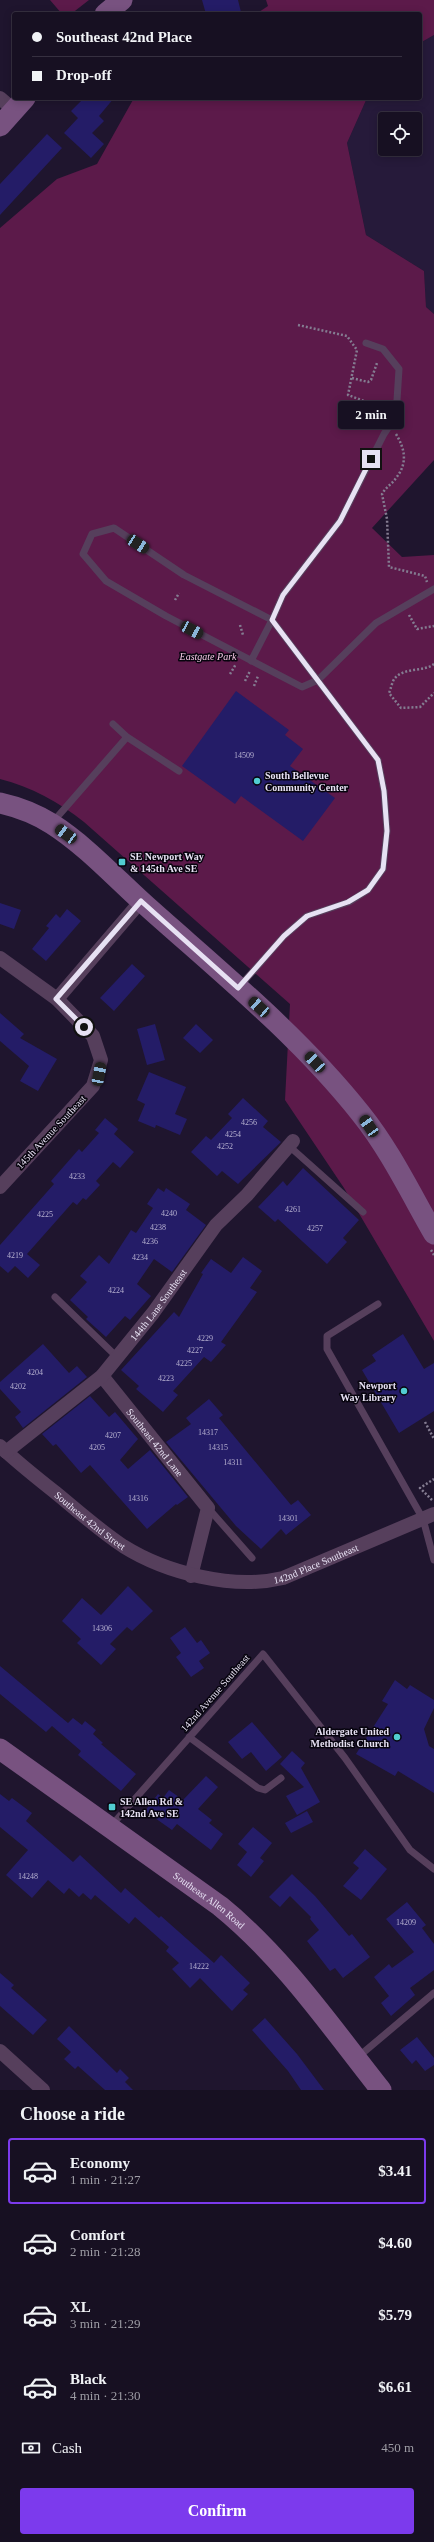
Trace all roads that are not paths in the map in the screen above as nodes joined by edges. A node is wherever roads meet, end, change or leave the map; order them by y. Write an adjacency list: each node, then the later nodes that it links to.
1 (122, 0): 2 (main road)
2 (107, 12)
3 (13, 102): 4 (main road)
4 (0, 126)
5 (366, 343): 7 (lane)
6 (432, 590): 9 (lane)
7 (272, 620): 8 (lane); 8 (lane); 9 (lane)
8 (251, 661): 9 (lane)
9 (318, 680): 17 (lane)
10 (113, 724): 11 (lane)
11 (127, 737): 12 (lane); 14 (lane)
12 (179, 771)
13 (0, 803): 14 (main road)
14 (51, 824): 15 (main road)
15 (141, 901): 17 (main road); 18 (street)
16 (0, 958): 18 (street)
17 (238, 988): 22 (main road)
18 (56, 999): 20 (street, 145th Avenue Southeast)
19 (291, 1144): 21 (lane); 25 (street, 144th Lane Southeast)
20 (0, 1187)
21 (363, 1212)
22 (431, 1238)
23 (55, 1297): 25 (lane)
24 (378, 1304): 29 (lane)
25 (117, 1357): 26 (street, 144th Lane Southeast)
26 (102, 1376): 27 (street, 144th Lane Southeast); 28 (street, Southeast 42nd Lane)
27 (3, 1449): 32 (street, Southeast 42nd Street)
28 (208, 1508): 30 (lane, Southeast 42nd Lane); 32 (street)
29 (428, 1517): 31 (lane); 32 (street, 142nd Place Southeast)
30 (252, 1558)
31 (434, 1560)
32 (192, 1576)
33 (189, 1737): 35 (lane); 36 (lane, 142nd Avenue Southeast); 37 (lane, 142nd Avenue Southeast)
34 (0, 1749): 36 (main road, Southeast Allen Road)
35 (281, 1778)
36 (110, 1827): 40 (main road, Southeast Allen Road)
37 (434, 1869)
38 (434, 1993): 40 (lane)
39 (0, 2051): 41 (street)
40 (356, 2058): 42 (main road, Southeast Allen Road)
41 (43, 2090)
42 (381, 2090)

